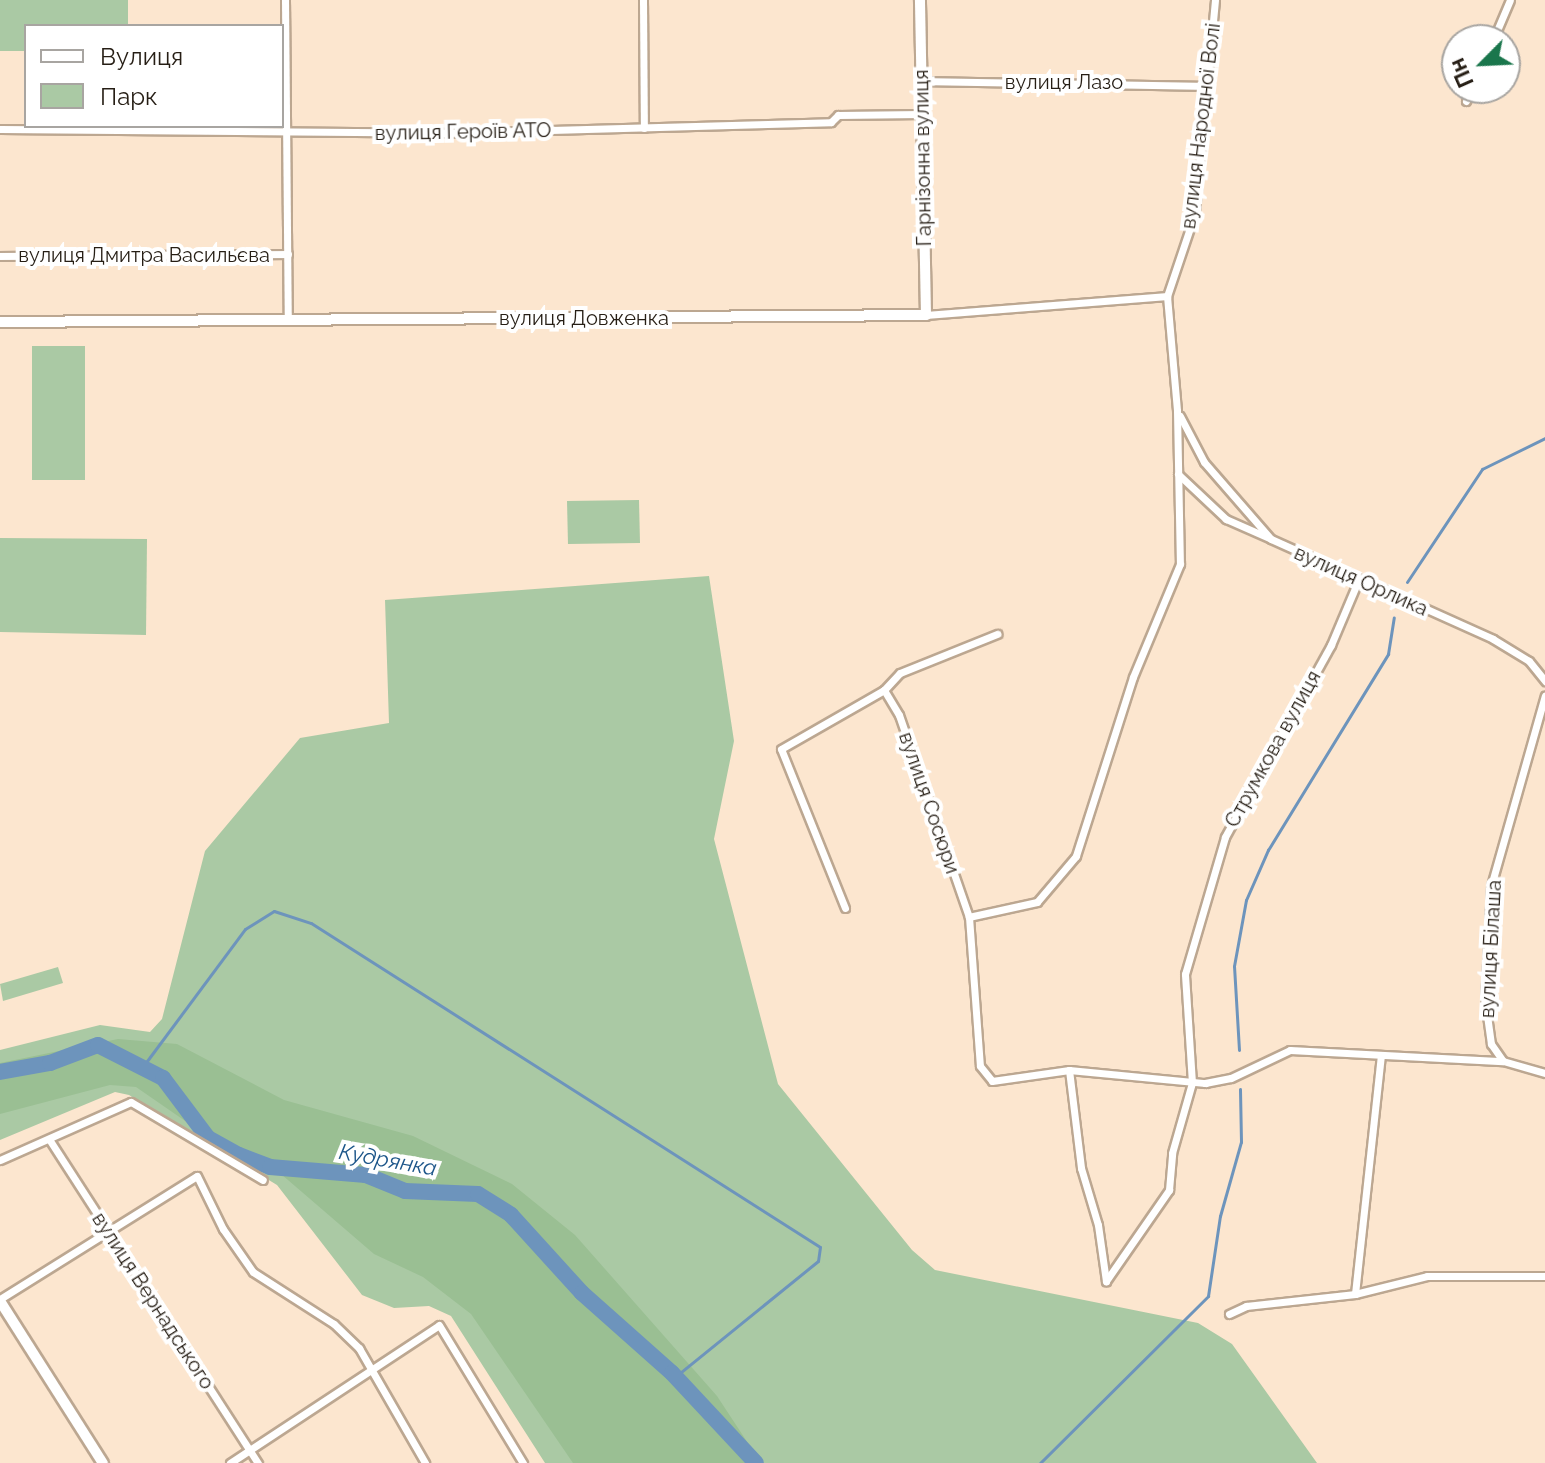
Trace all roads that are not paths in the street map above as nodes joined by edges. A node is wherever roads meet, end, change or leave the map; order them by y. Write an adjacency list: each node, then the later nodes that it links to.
1 (285, 0): 12 (street)
2 (643, 0): 10 (street)
3 (920, 0): 7 (street, Гарнізонна вулиця)
4 (1215, 0): 8 (street, вулиця Народної Волі)
5 (1510, 0): 6 (street)
6 (1500, 24)
7 (922, 81): 8 (street, вулиця Лазо); 9 (street, Гарнізонна вулиця)
8 (1207, 86): 15 (street, вулиця Народної Волі)
9 (922, 114): 10 (street, вулиця Героїв АТО); 16 (street, Гарнізонна вулиця)
10 (644, 128): 12 (street, вулиця Героїв АТО)
11 (0, 129): 12 (street, вулиця Героїв АТО)
12 (287, 133): 13 (street)
13 (288, 254): 14 (street, вулиця Дмитра Васильєва); 17 (street)
14 (0, 256)
15 (1167, 296): 16 (street, вулиця Довженка); 19 (street)
16 (926, 315): 17 (street, вулиця Довженка)
17 (288, 320): 18 (street, вулиця Довженка)
18 (0, 322)
19 (1177, 411): 20 (street); 21 (street, вулиця Орлика)
20 (1178, 474): 21 (street); 28 (street)
21 (1271, 539): 22 (street, вулиця Орлика)
22 (1358, 581): 24 (street, вулиця Орлика); 33 (street, Струмкова вулиця)
23 (997, 634): 25 (street)
24 (1545, 681)
25 (884, 690): 27 (street); 28 (street, вулиця Сосюри)
26 (1545, 695): 30 (street, вулиця Білаша)
27 (845, 908)
28 (969, 917): 31 (street, вулиця Сосюри)
29 (1381, 1056): 30 (street); 33 (street); 39 (street)
30 (1503, 1061): 32 (street)
31 (1069, 1070): 33 (street); 33 (street, Струмкова вулиця)
32 (1545, 1073)
33 (1192, 1083)
34 (49, 1139): 35 (street); 36 (street); 37 (street, вулиця Вернадського)
35 (0, 1160)
36 (263, 1180)
37 (106, 1230): 40 (street); 42 (street); 43 (street, вулиця Вернадського)
38 (1545, 1276): 39 (street)
39 (1355, 1294): 41 (street)
40 (0, 1300): 44 (street)
41 (1229, 1314)
42 (372, 1370): 43 (street); 47 (street); 48 (street)
43 (250, 1450): 45 (street); 46 (street, вулиця Вернадського)
44 (103, 1463)
45 (230, 1463)
46 (258, 1463)
47 (425, 1463)
48 (523, 1463)

